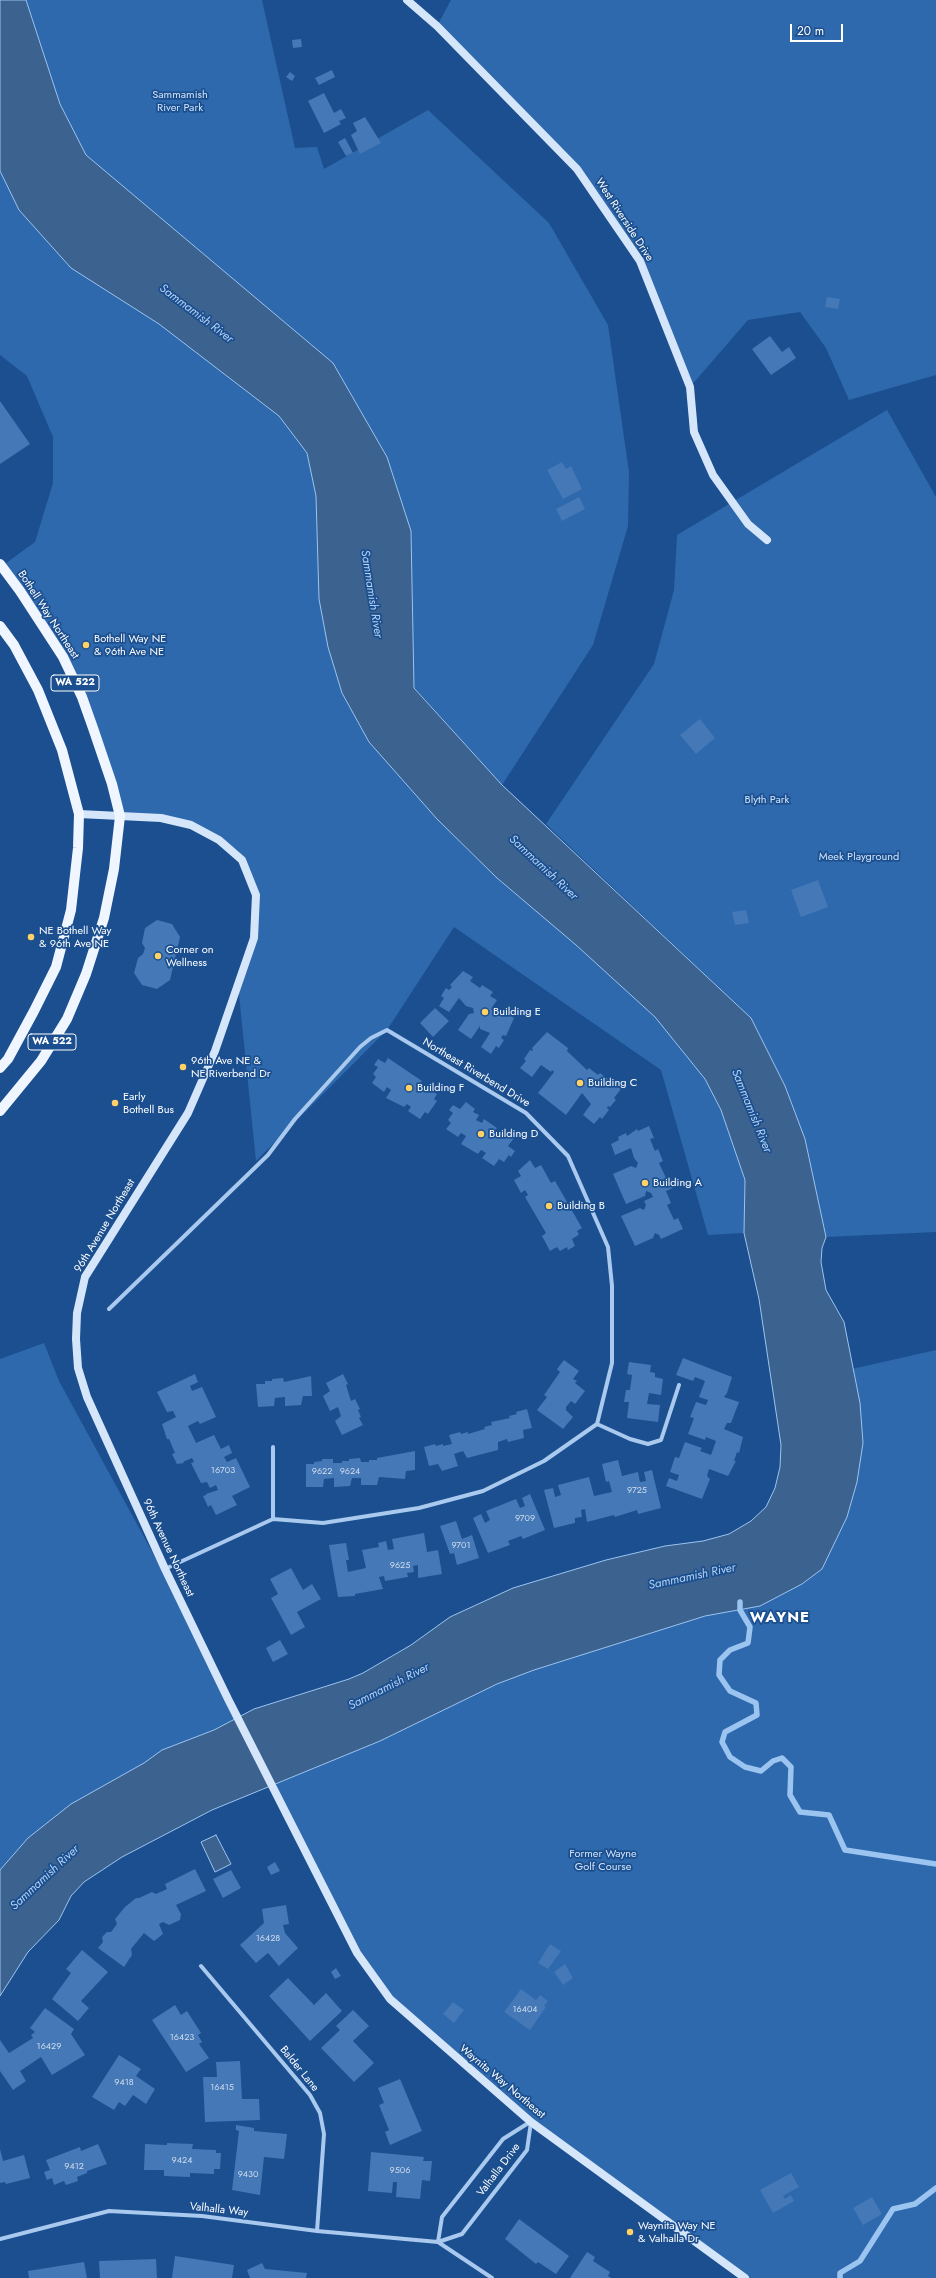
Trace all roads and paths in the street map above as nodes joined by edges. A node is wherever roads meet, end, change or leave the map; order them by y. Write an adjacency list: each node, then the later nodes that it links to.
1 (407, 0): 2 (main road, West Riverside Drive)
2 (767, 540)
3 (0, 564): 6 (main road, Bothell Way Northeast / WA 522)
4 (0, 626): 5 (main road, WA 522)
5 (79, 814): 6 (main road, 96th Avenue Northeast); 7 (main road, WA 522)
6 (120, 816): 8 (main road, WA 522); 14 (main road, 96th Avenue Northeast)
7 (0, 1068)
8 (0, 1111)
9 (109, 1309): 11 (street, Northeast Riverbend Drive)
10 (679, 1385): 11 (street)
11 (597, 1424): 13 (street)
12 (273, 1447): 13 (street)
13 (273, 1519): 14 (street)
14 (165, 1569): 15 (main road, 96th Avenue Northeast)
15 (304, 1850): 17 (main road, Waynita Way Northeast)
16 (201, 1966): 18 (street, Balder Lane)
17 (531, 2122): 20 (street, Valhalla Drive); 20 (street, Valhalla Drive); 22 (main road, Waynita Way Northeast)
18 (317, 2231): 19 (street, Valhalla Way); 20 (street, Valhalla Way)
19 (0, 2239)
20 (438, 2242): 21 (street)
21 (492, 2278)
22 (744, 2278)

